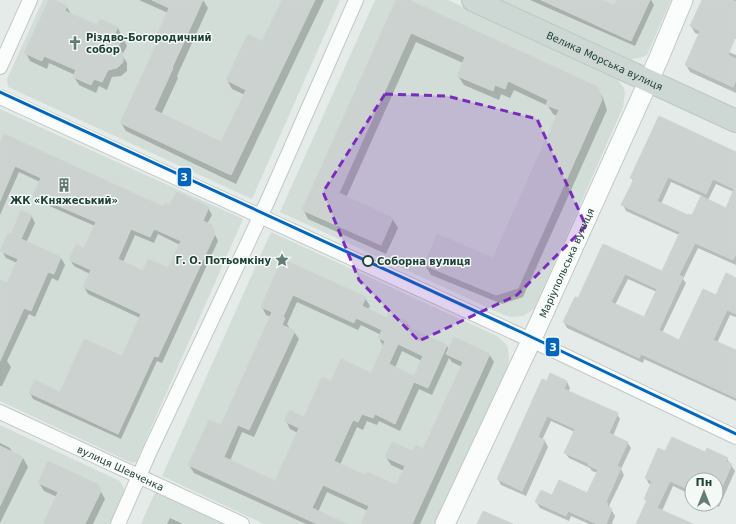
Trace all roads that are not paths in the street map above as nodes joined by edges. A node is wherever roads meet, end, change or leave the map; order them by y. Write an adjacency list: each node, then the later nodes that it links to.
1 (30, 0): 5 (street)
2 (356, 0): 9 (street)
3 (473, 0): 6 (main road, Велика Морська вулиця)
4 (683, 0): 6 (street, Маріупольська вулиця)
5 (0, 67)
6 (648, 80): 8 (main road, Велика Морська вулиця); 10 (street, Маріупольська вулиця)
7 (0, 97): 9 (street)
8 (736, 121)
9 (260, 216): 10 (street); 13 (street)
10 (531, 341): 12 (street); 16 (street, Маріупольська вулиця)
11 (0, 412): 13 (street, вулиця Шевченка)
12 (736, 437)
13 (139, 476): 14 (street); 15 (street, вулиця Шевченка)
14 (118, 524)
15 (242, 524)
16 (445, 524)

